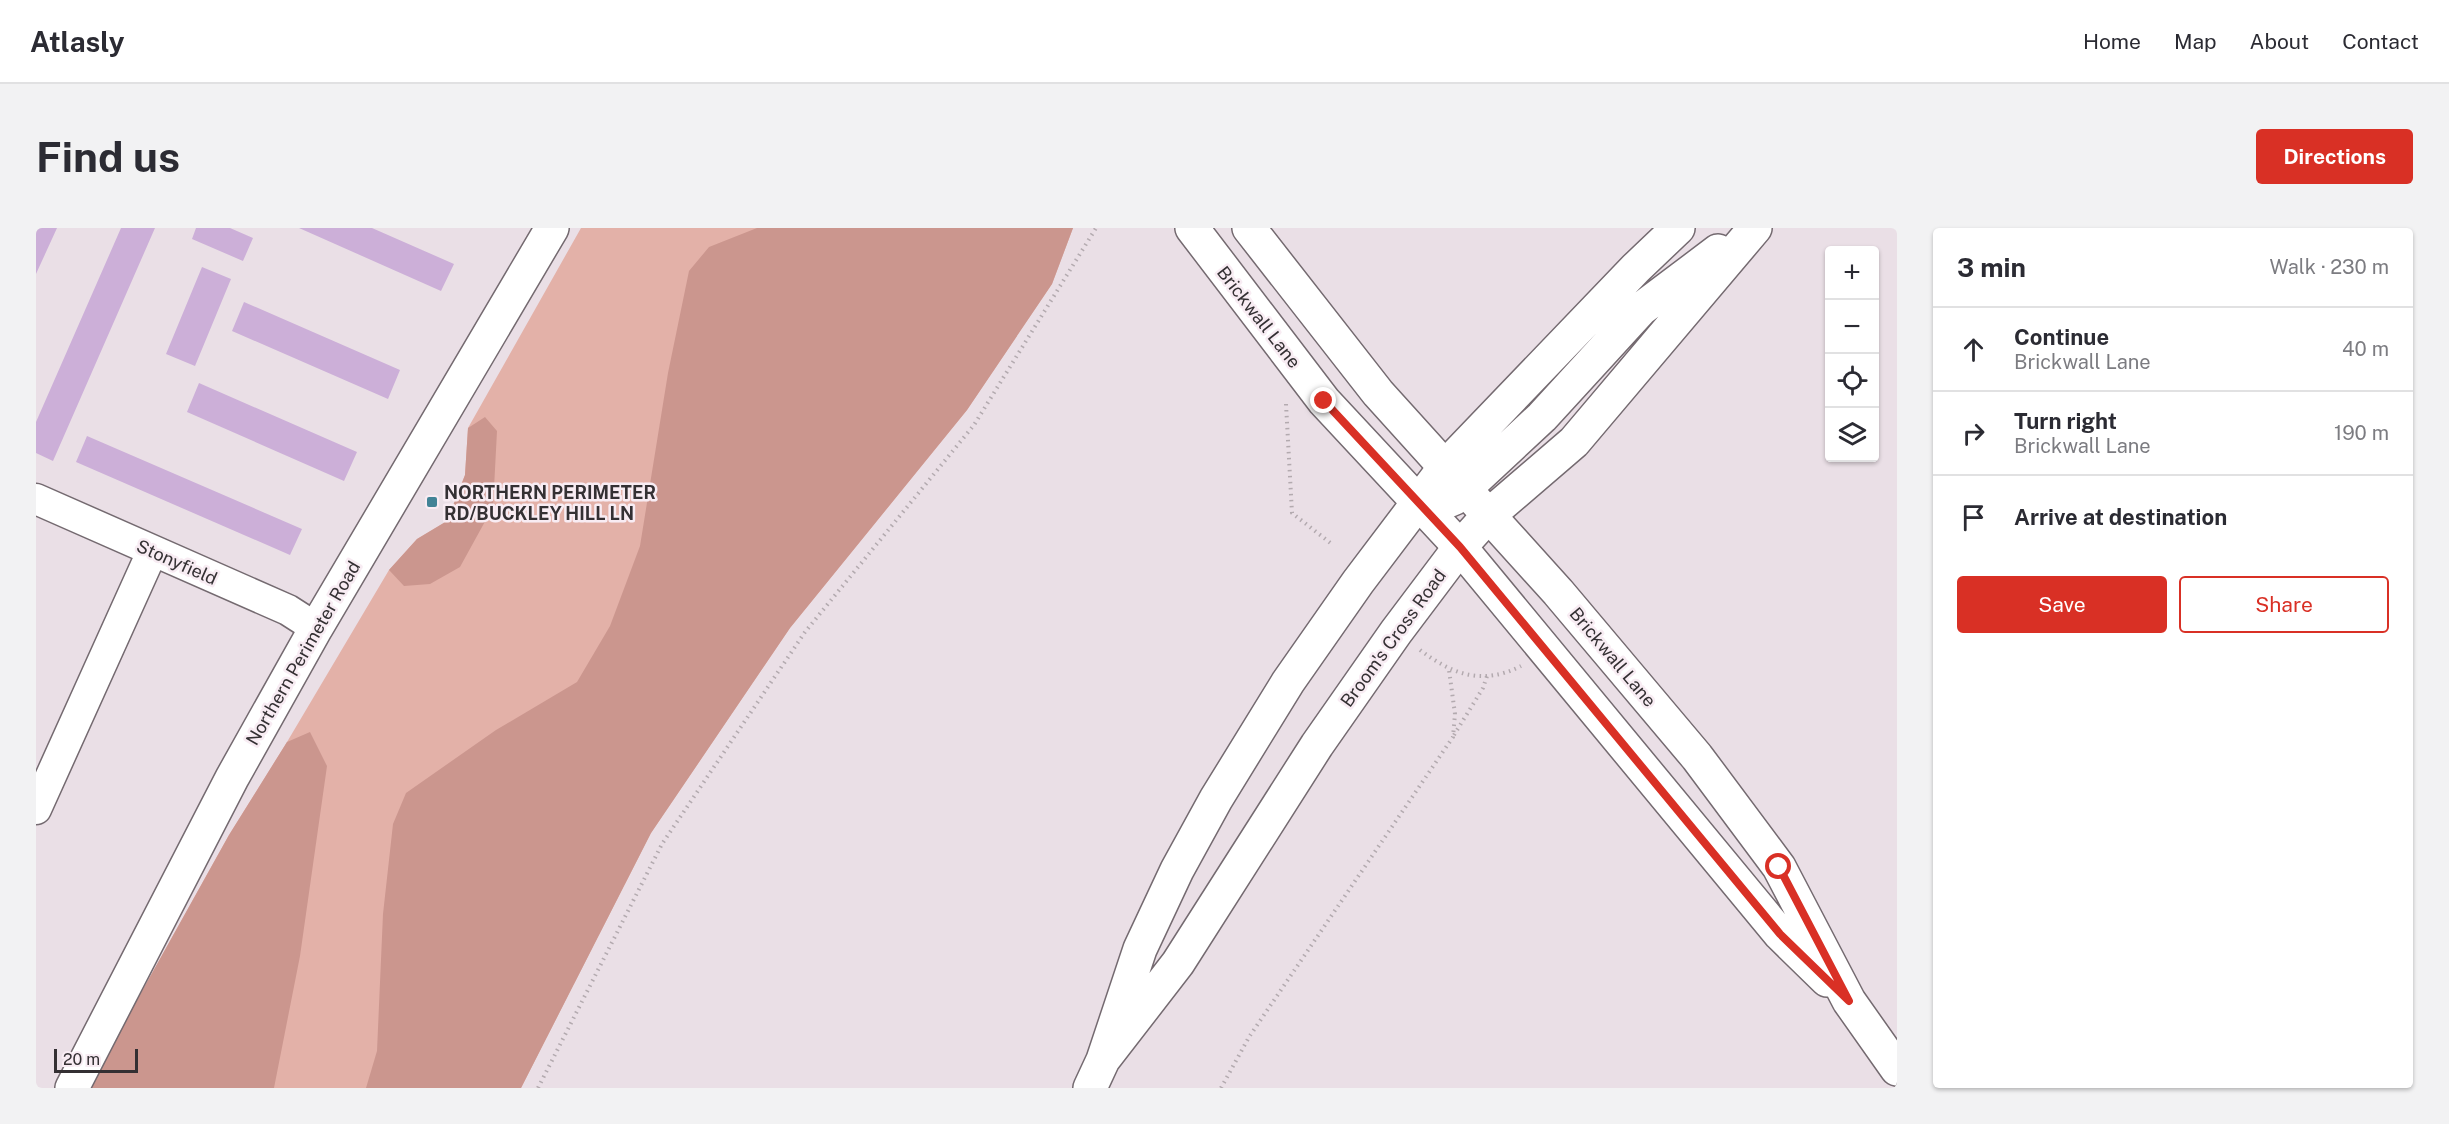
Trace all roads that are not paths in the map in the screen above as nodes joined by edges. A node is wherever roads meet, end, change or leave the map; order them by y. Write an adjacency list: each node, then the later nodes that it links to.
1 (552, 228): 13 (main road, Northern Perimeter Road)
2 (1192, 228): 9 (main road, Brickwall Lane)
3 (1249, 228): 7 (main road, Brickwall Lane)
4 (1678, 228): 7 (main road, Broom's Cross Road)
5 (1748, 228): 7 (main road)
6 (1755, 228): 10 (main road, Broom's Cross Road)
7 (1455, 478): 9 (main road, Broom's Cross Road); 10 (main road, Brickwall Lane)
8 (36, 499): 12 (street, Stonyfield)
9 (1418, 502): 11 (main road, Brickwall Lane); 17 (main road, Broom's Cross Road)
10 (1489, 515): 11 (main road, Broom's Cross Road); 15 (main road, Brickwall Lane)
11 (1460, 547): 15 (main road, Brickwall Lane); 17 (main road, Broom's Cross Road)
12 (152, 552): 13 (street, Stonyfield); 14 (street)
13 (316, 628): 18 (main road, Northern Perimeter Road)
14 (36, 809)
15 (1849, 1001): 16 (main road, Brickwall Lane)
16 (1897, 1069)
17 (1097, 1074)
18 (72, 1088)

